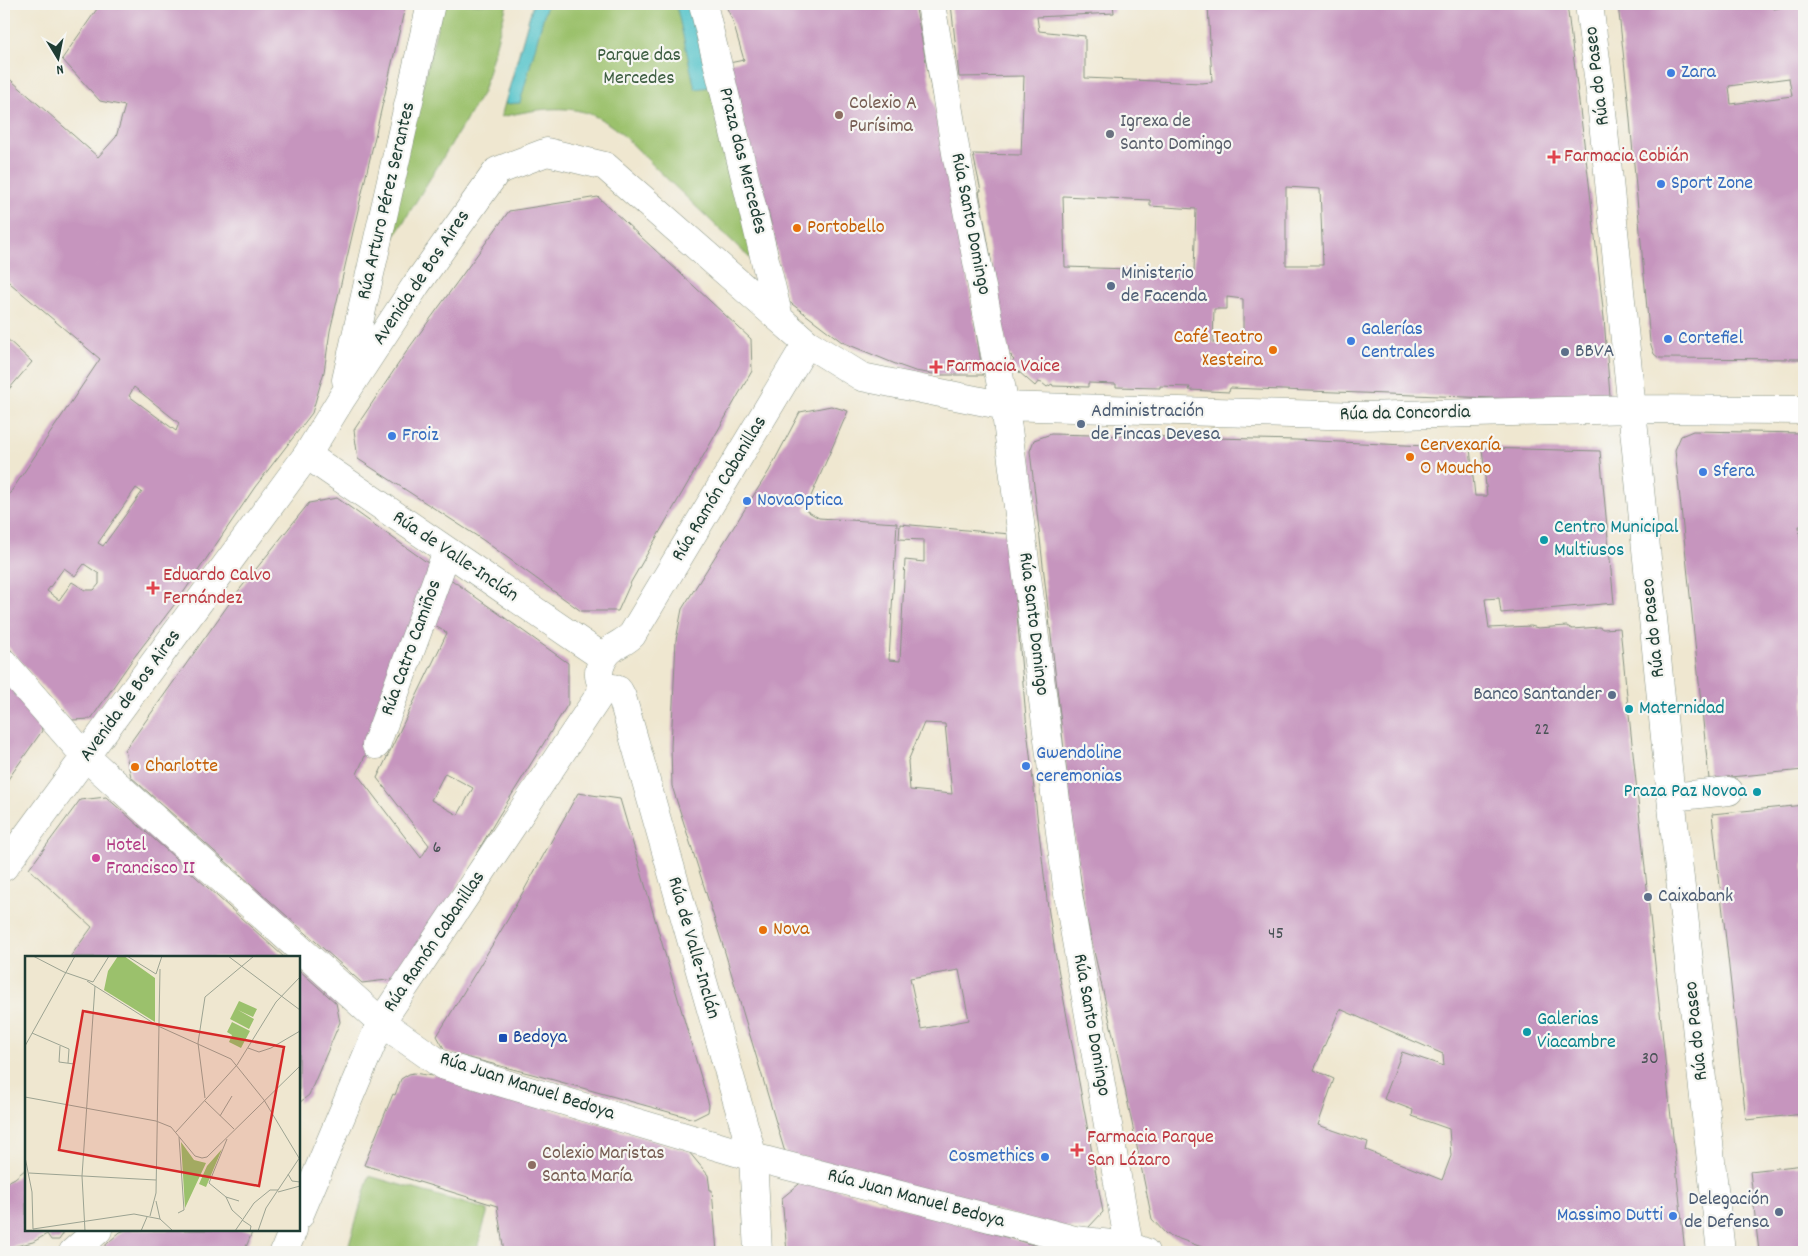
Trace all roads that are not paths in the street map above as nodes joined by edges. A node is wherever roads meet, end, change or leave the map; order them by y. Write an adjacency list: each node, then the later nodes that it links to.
1 (432, 4): 7 (street, Rúa Arturo Pérez Serantes)
2 (703, 4): 5 (street, Praza das Mercedes)
3 (931, 4): 8 (street, Rúa Santo Domingo)
4 (1589, 4): 9 (street, Rúa do Paseo)
5 (779, 318): 6 (street, Avenida de Bos Aires); 7 (street, Avenida de Bos Aires)
6 (807, 343): 8 (street, Avenida de Bos Aires); 13 (street, Rúa Ramón Cabanillas)
7 (342, 398): 11 (street, Avenida de Bos Aires)
8 (1005, 406): 9 (street, Rúa da Concordia); 27 (street, Rúa Santo Domingo)
9 (1633, 409): 10 (street, Rúa da Concordia); 19 (street, Rúa do Paseo)
10 (1804, 410)
11 (307, 455): 12 (street, Rúa de Valle-Inclán); 17 (street, Avenida de Bos Aires)
12 (447, 551): 13 (street, Rúa de Valle-Inclán); 16 (street, Rúa Catro Camiños)
13 (604, 658): 15 (street)
14 (4, 663): 17 (street, Rúa Juan Manuel Bedoya)
15 (605, 687): 21 (street, Rúa Ramón Cabanillas); 22 (street, Rúa de Valle-Inclán)
16 (376, 745)
17 (86, 757): 20 (street, Avenida de Bos Aires); 21 (street, Rúa Juan Manuel Bedoya)
18 (1729, 792): 19 (street)
19 (1671, 797): 31 (street, Rúa do Paseo)
20 (4, 867)
21 (381, 1022): 22 (street, Rúa Juan Manuel Bedoya); 23 (street, Rúa Ramón Cabanillas)
22 (754, 1156): 27 (street, Rúa Juan Manuel Bedoya); 30 (street, Rúa de Valle-Inclán)
23 (305, 1184): 24 (street, Rúa Ramón Cabanillas)
24 (300, 1211)
25 (97, 1231): 28 (street)
26 (293, 1231): 29 (street)
27 (1135, 1250)
28 (73, 1252)
29 (284, 1252)
30 (758, 1252)
31 (1721, 1252)

